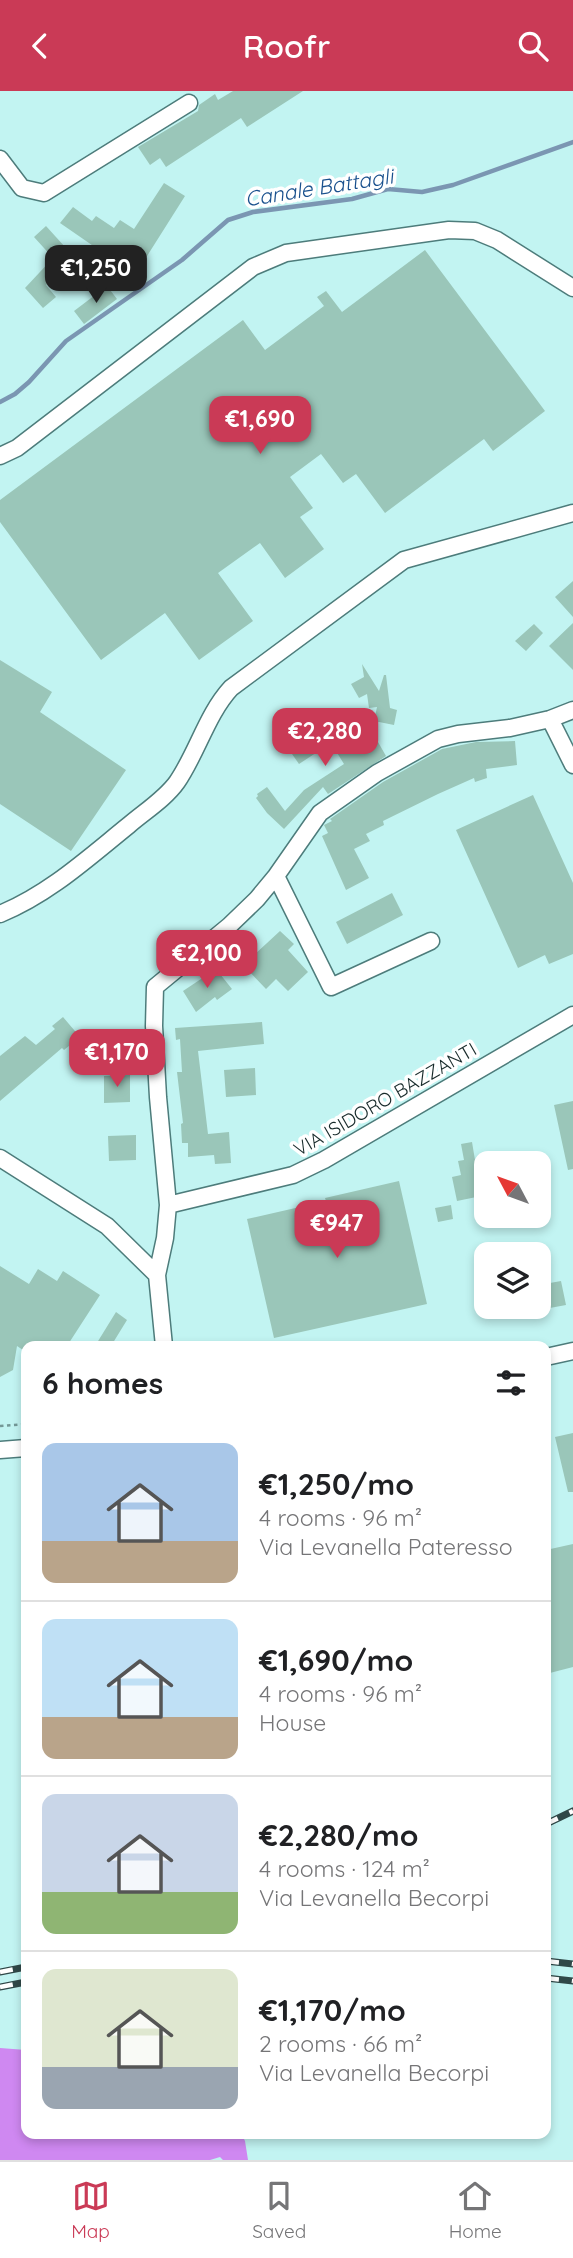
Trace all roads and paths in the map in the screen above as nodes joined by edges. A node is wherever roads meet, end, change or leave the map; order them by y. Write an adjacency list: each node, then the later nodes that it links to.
1 (190, 103): 2 (street)
2 (0, 159)
3 (573, 288): 4 (street)
4 (0, 456)
5 (573, 513): 10 (street)
6 (573, 710): 7 (street)
7 (550, 719): 8 (street); 9 (street)
8 (573, 765)
9 (276, 876): 11 (street); 14 (street)
10 (0, 914)
11 (431, 941)
12 (573, 1015): 14 (street, VIA ISIDORO BAZZANTI)
13 (0, 1158): 15 (street)
14 (168, 1205): 15 (street)
15 (157, 1275): 16 (street)
16 (164, 1341)
17 (573, 1351): 18 (street)
18 (551, 1356)
19 (21, 1424): 20 (path)
20 (0, 1426)
21 (21, 1448): 22 (street)
22 (0, 1450)

